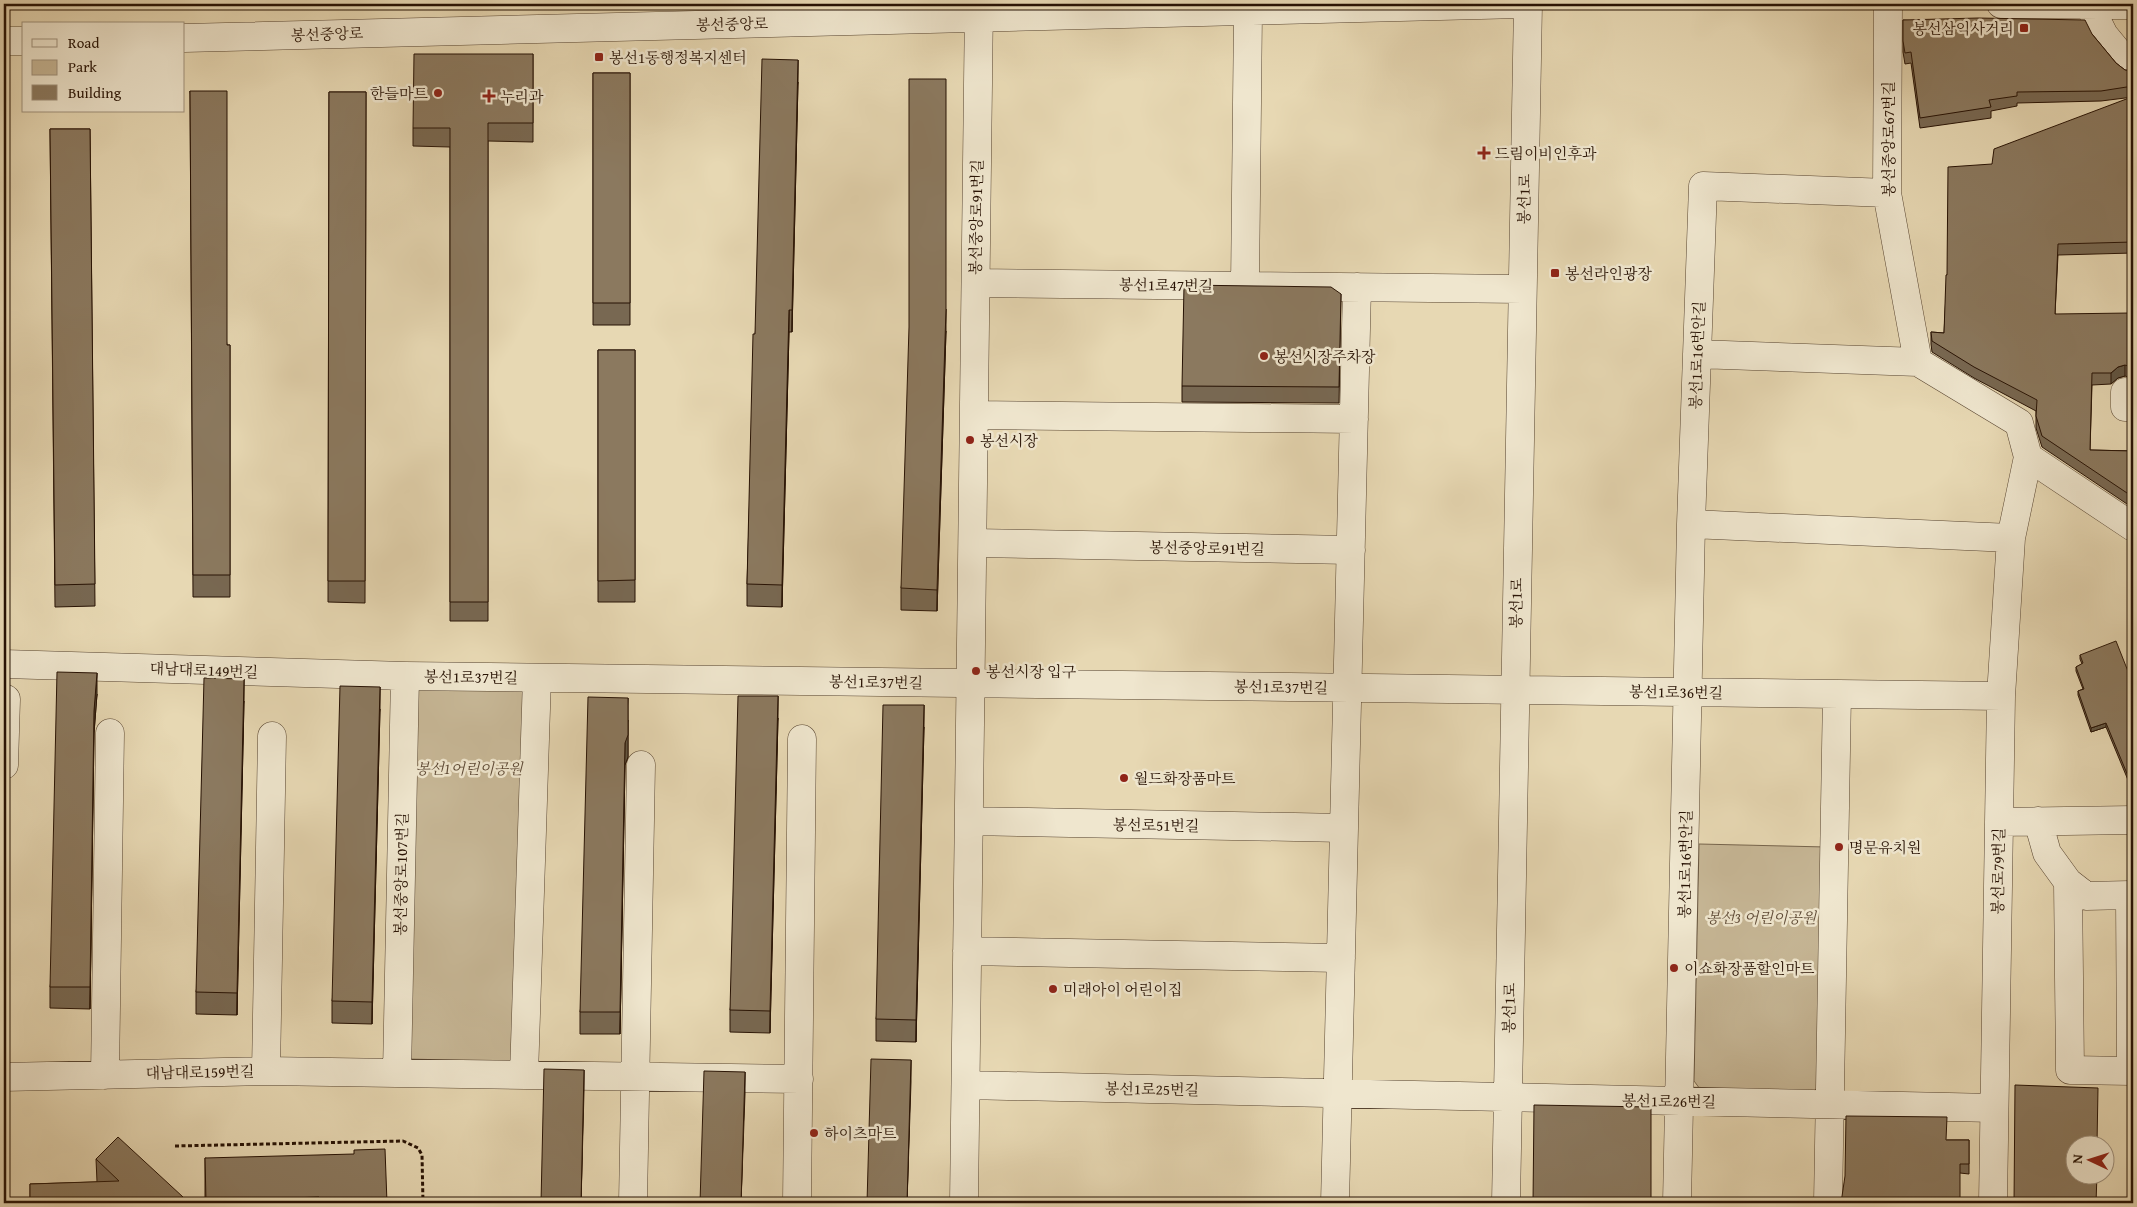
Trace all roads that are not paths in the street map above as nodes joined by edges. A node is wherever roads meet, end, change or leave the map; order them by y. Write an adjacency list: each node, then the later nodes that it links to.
1 (1520, 4): 7 (street, 봉선중앙로)
2 (1528, 4): 19 (street, 봉선1로)
3 (1888, 4): 15 (street, 봉선중앙로67번길)
4 (2001, 4): 5 (street)
5 (2089, 5): 6 (street); 14 (street)
6 (2133, 5)
7 (1363, 6): 9 (street, 봉선중앙로)
8 (979, 11): 9 (street, 봉선중앙로); 10 (street, 봉선중앙로); 16 (street, 봉선중앙로91번길)
9 (1248, 12): 17 (street)
10 (677, 15): 11 (street, 봉선중앙로)
11 (185, 38)
12 (22, 40): 13 (street)
13 (4, 41)
14 (2133, 67)
15 (1887, 193): 20 (street, 봉선1로16번안길); 21 (street, 봉선중앙로67번길)
16 (976, 283): 17 (street, 봉선1로47번길); 22 (street, 봉선중앙로91번길)
17 (1245, 286): 18 (street, 봉선1로47번길)
18 (1357, 287): 19 (street, 봉선1로47번길); 23 (street)
19 (1522, 290): 35 (street, 봉선1로)
20 (1697, 354): 21 (street); 25 (street, 봉선1로16번안길)
21 (1918, 362): 24 (street)
22 (974, 415): 23 (street); 28 (street, 봉선중앙로91번길)
23 (1354, 419): 29 (street, 봉선1로37번길)
24 (2028, 457): 26 (street); 27 (street, 봉선로79번길)
25 (1691, 524): 27 (street); 36 (street, 봉선1로16번안길)
26 (2133, 527)
27 (2011, 538): 38 (street, 봉선로79번길)
28 (973, 543): 29 (street, 봉선중앙로91번길); 33 (street, 봉선중앙로91번길)
29 (1351, 550): 34 (street, 봉선1로37번길)
30 (4, 664): 31 (street, 대남대로149번길)
31 (405, 676): 32 (street, 봉선1로37번길); 56 (street, 봉선중앙로107번길)
32 (537, 678): 33 (street, 봉선1로37번길); 57 (street)
33 (971, 683): 34 (street, 봉선1로37번길); 46 (street)
34 (1347, 688): 35 (street, 봉선1로37번길); 49 (street, 봉선1로37번길)
35 (1514, 690): 36 (street, 봉선1로36번길); 65 (street, 봉선1로)
36 (1688, 692): 37 (street, 봉선1로36번길); 66 (street, 봉선1로16번안길)
37 (1837, 694): 38 (street, 봉선1로36번길); 67 (street)
38 (2001, 696): 48 (street, 봉선로79번길)
39 (6, 699): 43 (street)
40 (110, 733): 58 (street)
41 (272, 736): 55 (street)
42 (802, 739): 61 (street)
43 (4, 765)
44 (641, 766): 59 (street)
45 (2133, 820): 47 (street)
46 (969, 821): 49 (street, 봉선로51번길); 52 (street)
47 (2038, 821): 48 (street); 50 (street)
48 (1999, 822): 68 (street, 봉선로79번길)
49 (1344, 828): 53 (street, 봉선1로37번길)
50 (2068, 882): 51 (street); 62 (street)
51 (2132, 895): 54 (street)
52 (967, 951): 53 (street); 63 (street)
53 (1340, 958): 64 (street)
54 (2132, 974): 62 (street)
55 (266, 1071): 56 (street, 대남대로159번길); 58 (street, 대남대로159번길)
56 (397, 1073): 57 (street, 대남대로159번길)
57 (524, 1074): 59 (street, 대남대로159번길)
58 (105, 1075): 60 (street, 대남대로159번길)
59 (635, 1076): 61 (street, 대남대로159번길); 69 (street)
60 (4, 1077)
61 (799, 1079): 70 (street)
62 (2132, 1080)
63 (966, 1085): 64 (street, 봉선1로25번길); 71 (street)
64 (1338, 1094): 65 (street, 봉선1로25번길); 72 (street)
65 (1507, 1097): 66 (street, 봉선1로26번길); 73 (street, 봉선1로)
66 (1680, 1101): 67 (street, 봉선1로26번길); 74 (street, 봉선1로16번안길)
67 (1831, 1104): 68 (street, 봉선1로26번길); 75 (street)
68 (1994, 1108): 76 (street, 봉선로79번길)
69 (633, 1203)
70 (797, 1203)
71 (964, 1203)
72 (1335, 1203)
73 (1506, 1203)
74 (1677, 1203)
75 (1828, 1203)
76 (1993, 1203)

